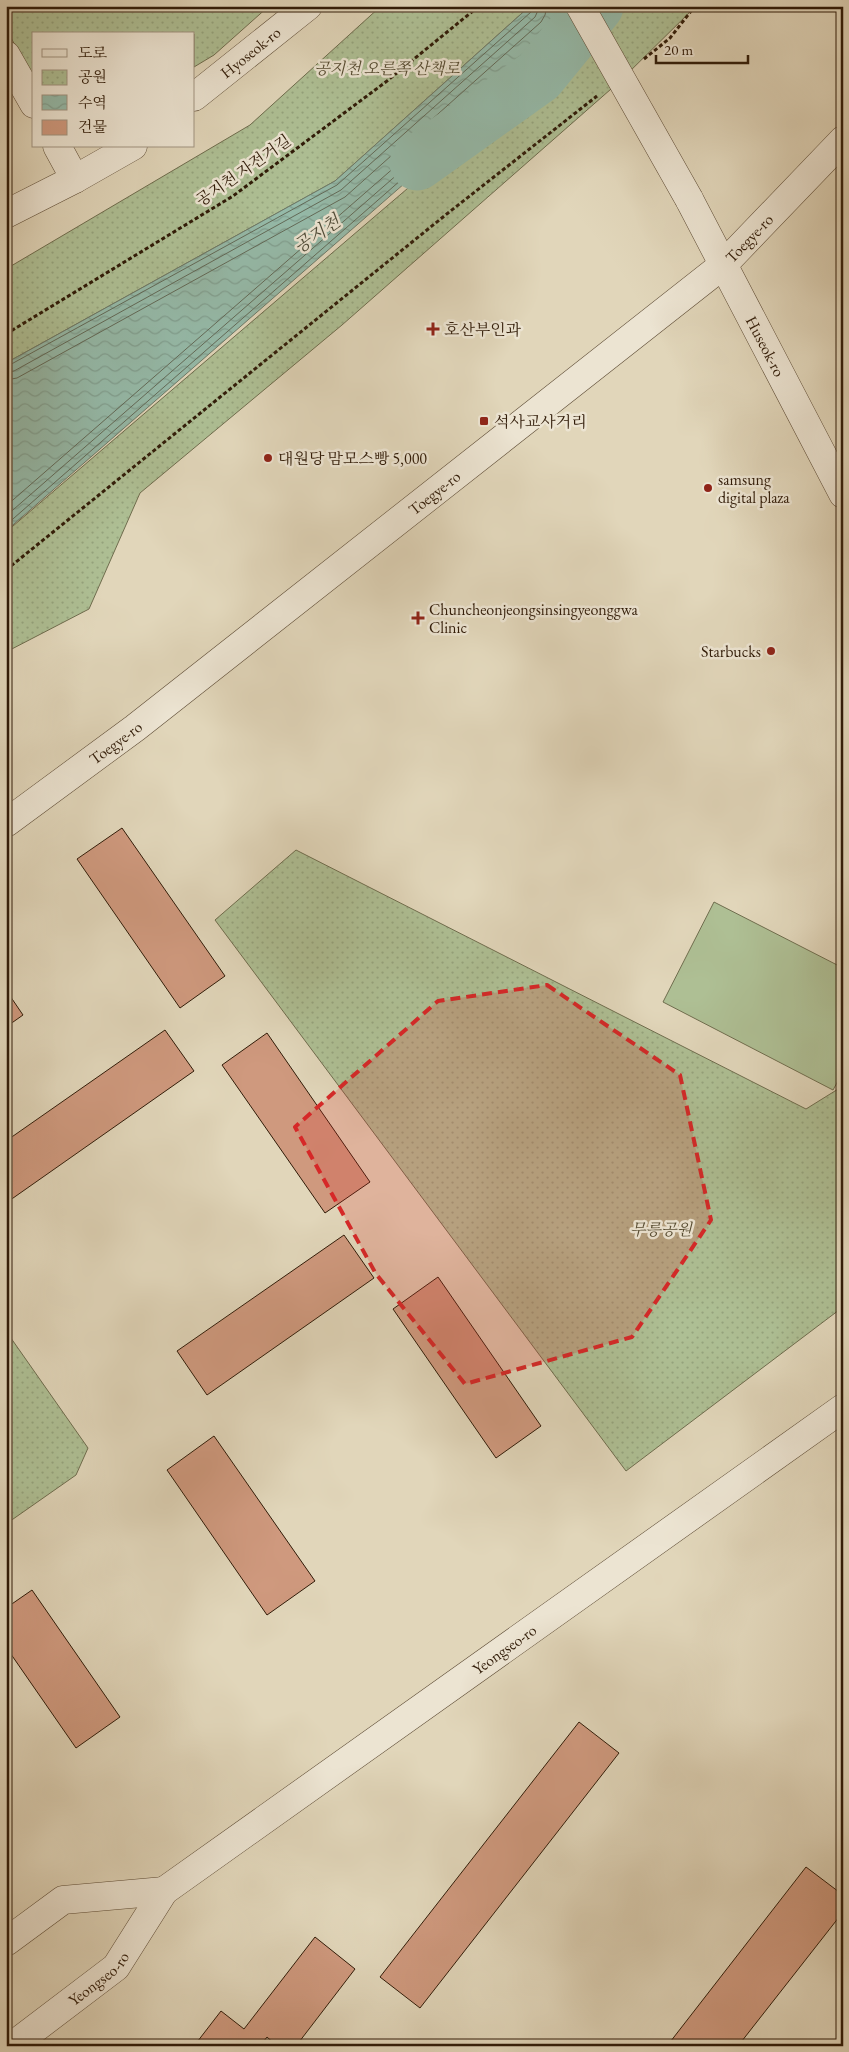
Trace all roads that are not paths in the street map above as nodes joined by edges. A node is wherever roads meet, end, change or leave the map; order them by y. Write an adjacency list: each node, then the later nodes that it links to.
1 (308, 6): 4 (street, Hyoseok-ro)
2 (580, 6): 11 (street, Huseok-ro, bridge)
3 (6, 55): 5 (street)
4 (195, 97)
5 (32, 100)
6 (843, 140): 11 (street, Toegye-ro)
7 (58, 148): 9 (street)
8 (129, 148): 9 (street)
9 (75, 179): 10 (street)
10 (6, 214)
11 (722, 266): 12 (street, Huseok-ro); 13 (street, Toegye-ro)
12 (843, 494)
13 (6, 823)
14 (843, 1408): 15 (street, Yeongseo-ro)
15 (164, 1891): 16 (street); 17 (street, Yeongseo-ro)
16 (6, 1942)
17 (12, 2046)

